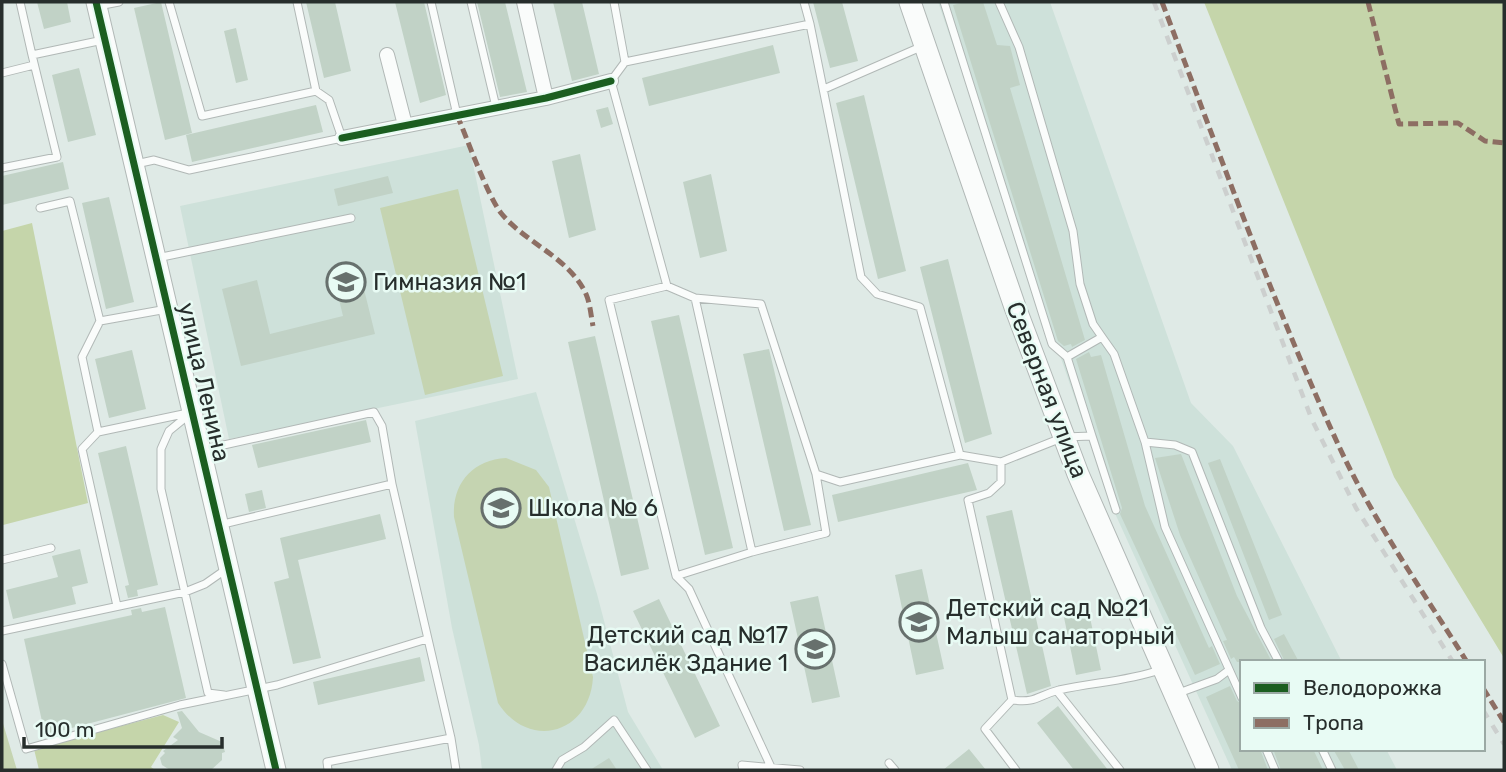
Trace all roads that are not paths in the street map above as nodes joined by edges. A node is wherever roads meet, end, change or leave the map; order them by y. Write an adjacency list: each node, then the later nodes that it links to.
1 (20, 2): 18 (lane)
2 (119, 2): 13 (lane)
3 (169, 2): 24 (lane)
4 (297, 2): 24 (lane)
5 (431, 2): 27 (lane)
6 (471, 2): 26 (lane)
7 (524, 2): 25 (street)
8 (614, 2): 19 (lane)
9 (804, 2): 14 (lane)
10 (909, 2): 16 (main road, Северная улица)
11 (944, 2): 40 (lane)
12 (999, 2): 39 (lane)
13 (96, 4): 15 (street, улица Ленина)
14 (810, 24): 19 (lane); 23 (lane)
15 (105, 40): 18 (lane); 30 (street, улица Ленина)
16 (924, 45): 23 (lane); 44 (main road, Северная улица)
17 (387, 54): 28 (street)
18 (32, 55): 20 (lane)
19 (625, 62): 22 (lane)
20 (34, 65): 21 (lane); 31 (lane)
21 (2, 73)
22 (611, 81): 25 (street); 35 (lane)
23 (824, 89): 47 (lane)
24 (316, 91): 29 (lane)
25 (546, 98): 26 (street)
26 (496, 107): 27 (street)
27 (457, 115): 28 (street)
28 (405, 125): 29 (street)
29 (342, 138): 30 (lane)
30 (134, 165): 34 (street, улица Ленина)
31 (2, 168)
32 (40, 208): 38 (lane)
33 (351, 218): 34 (lane)
34 (156, 258): 37 (street, улица Ленина)
35 (667, 286): 36 (lane); 57 (lane)
36 (695, 298): 49 (lane); 54 (lane)
37 (168, 309): 38 (lane); 41 (street, улица Ленина)
38 (100, 321): 42 (lane)
39 (1102, 337): 40 (lane); 45 (lane)
40 (1068, 357): 43 (lane)
41 (192, 412): 42 (lane); 46 (street, улица Ленина); 58 (lane)
42 (98, 432): 59 (lane)
43 (1092, 436): 44 (lane); 51 (lane)
44 (1064, 438): 48 (lane); 64 (main road, Северная улица)
45 (1145, 442): 62 (lane); 65 (lane)
46 (201, 450): 50 (lane); 52 (street, улица Ленина)
47 (960, 455): 48 (lane); 49 (lane)
48 (1001, 462): 71 (lane)
49 (816, 474): 54 (lane)
50 (392, 484): 52 (lane); 61 (lane)
51 (1116, 510)
52 (218, 526): 56 (street, улица Ленина)
53 (51, 548): 55 (lane)
54 (752, 552): 57 (lane)
55 (2, 560)
56 (228, 568): 58 (lane); 66 (street, улица Ленина)
57 (677, 576): 76 (lane)
58 (185, 592): 59 (lane); 70 (lane)
59 (117, 606): 60 (lane)
60 (2, 631)
61 (427, 639): 66 (lane); 72 (lane)
62 (1278, 660)
63 (2, 664): 70 (lane)
64 (1162, 669): 67 (lane); 69 (main road, Северная улица)
65 (1229, 670): 68 (lane); 69 (lane)
66 (257, 689): 70 (lane); 78 (street, улица Ленина)
67 (1057, 691): 71 (lane); 86 (lane)
68 (1240, 694)
69 (1174, 695): 75 (main road, Северная улица)
70 (230, 696)
71 (1012, 700): 85 (lane)
72 (451, 738): 77 (lane); 79 (lane)
73 (1267, 751): 87 (lane)
74 (1323, 751): 88 (lane)
75 (1201, 765)
76 (771, 767): 83 (lane); 84 (lane)
77 (456, 768): 80 (lane)
78 (276, 770)
79 (328, 770)
80 (465, 770)
81 (556, 770): 82 (lane)
82 (647, 770)
83 (743, 770)
84 (800, 770)
85 (1016, 770)
86 (1120, 770)
87 (1275, 770)
88 (1332, 770)

